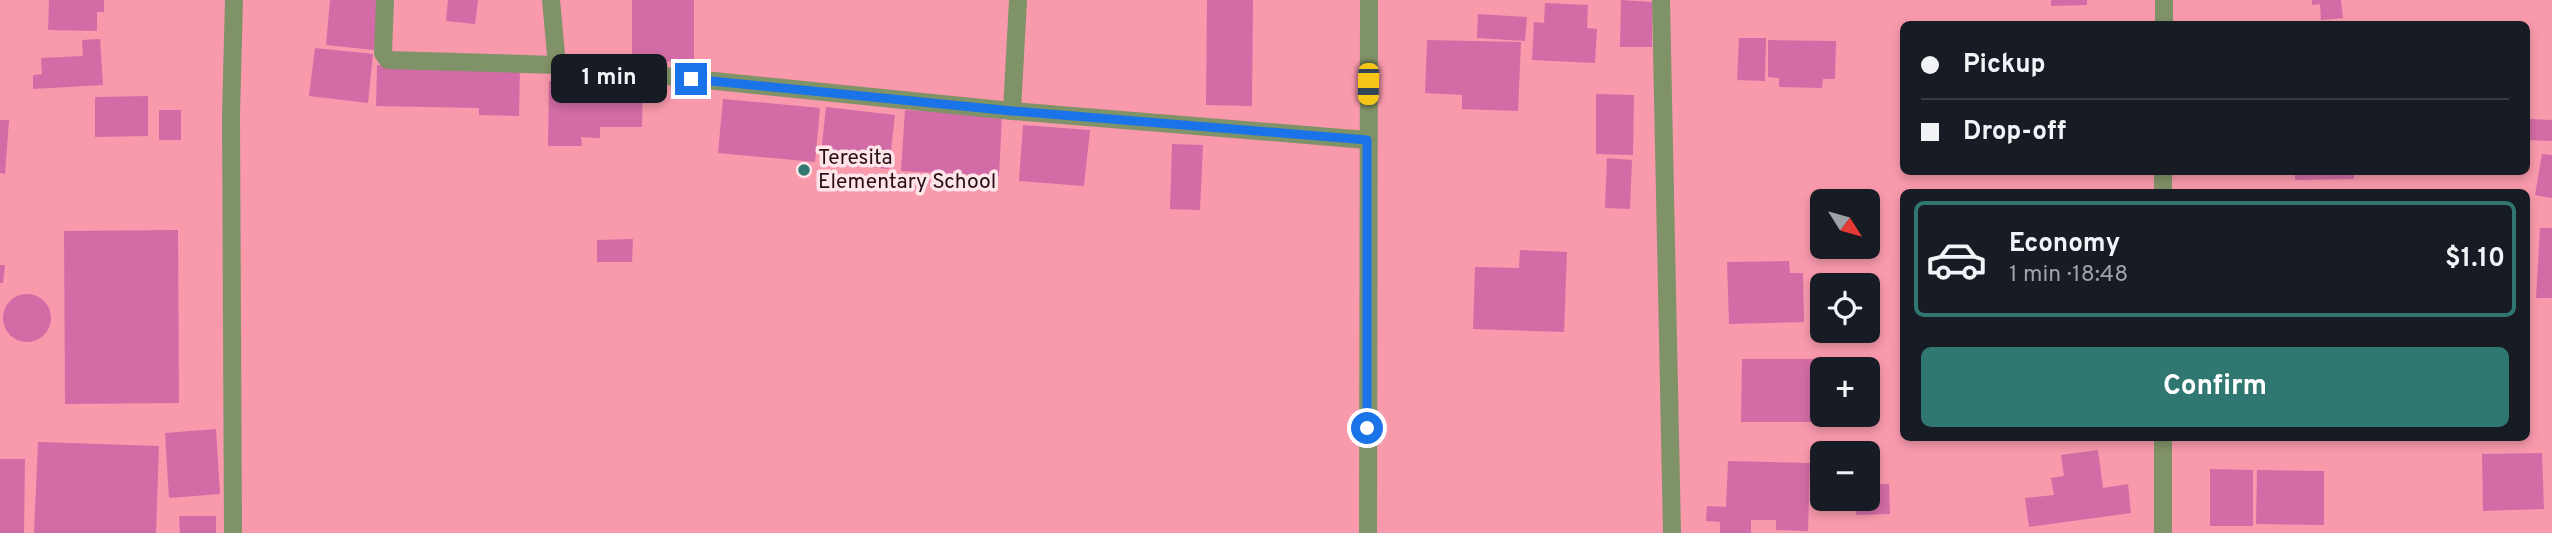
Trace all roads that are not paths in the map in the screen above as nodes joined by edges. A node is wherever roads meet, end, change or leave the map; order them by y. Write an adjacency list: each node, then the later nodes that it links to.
1 (234, 0): 13 (street)
2 (385, 0): 9 (street)
3 (551, 0): 9 (street)
4 (1018, 0): 10 (street)
5 (1369, 0): 11 (street)
6 (1661, 0): 15 (street)
7 (2164, 0): 8 (street)
8 (2164, 21)
9 (557, 65): 10 (street)
10 (1012, 111): 11 (street)
11 (1367, 140): 14 (street)
12 (2163, 441): 16 (street)
13 (233, 533)
14 (1368, 533)
15 (1672, 533)
16 (2163, 533)

